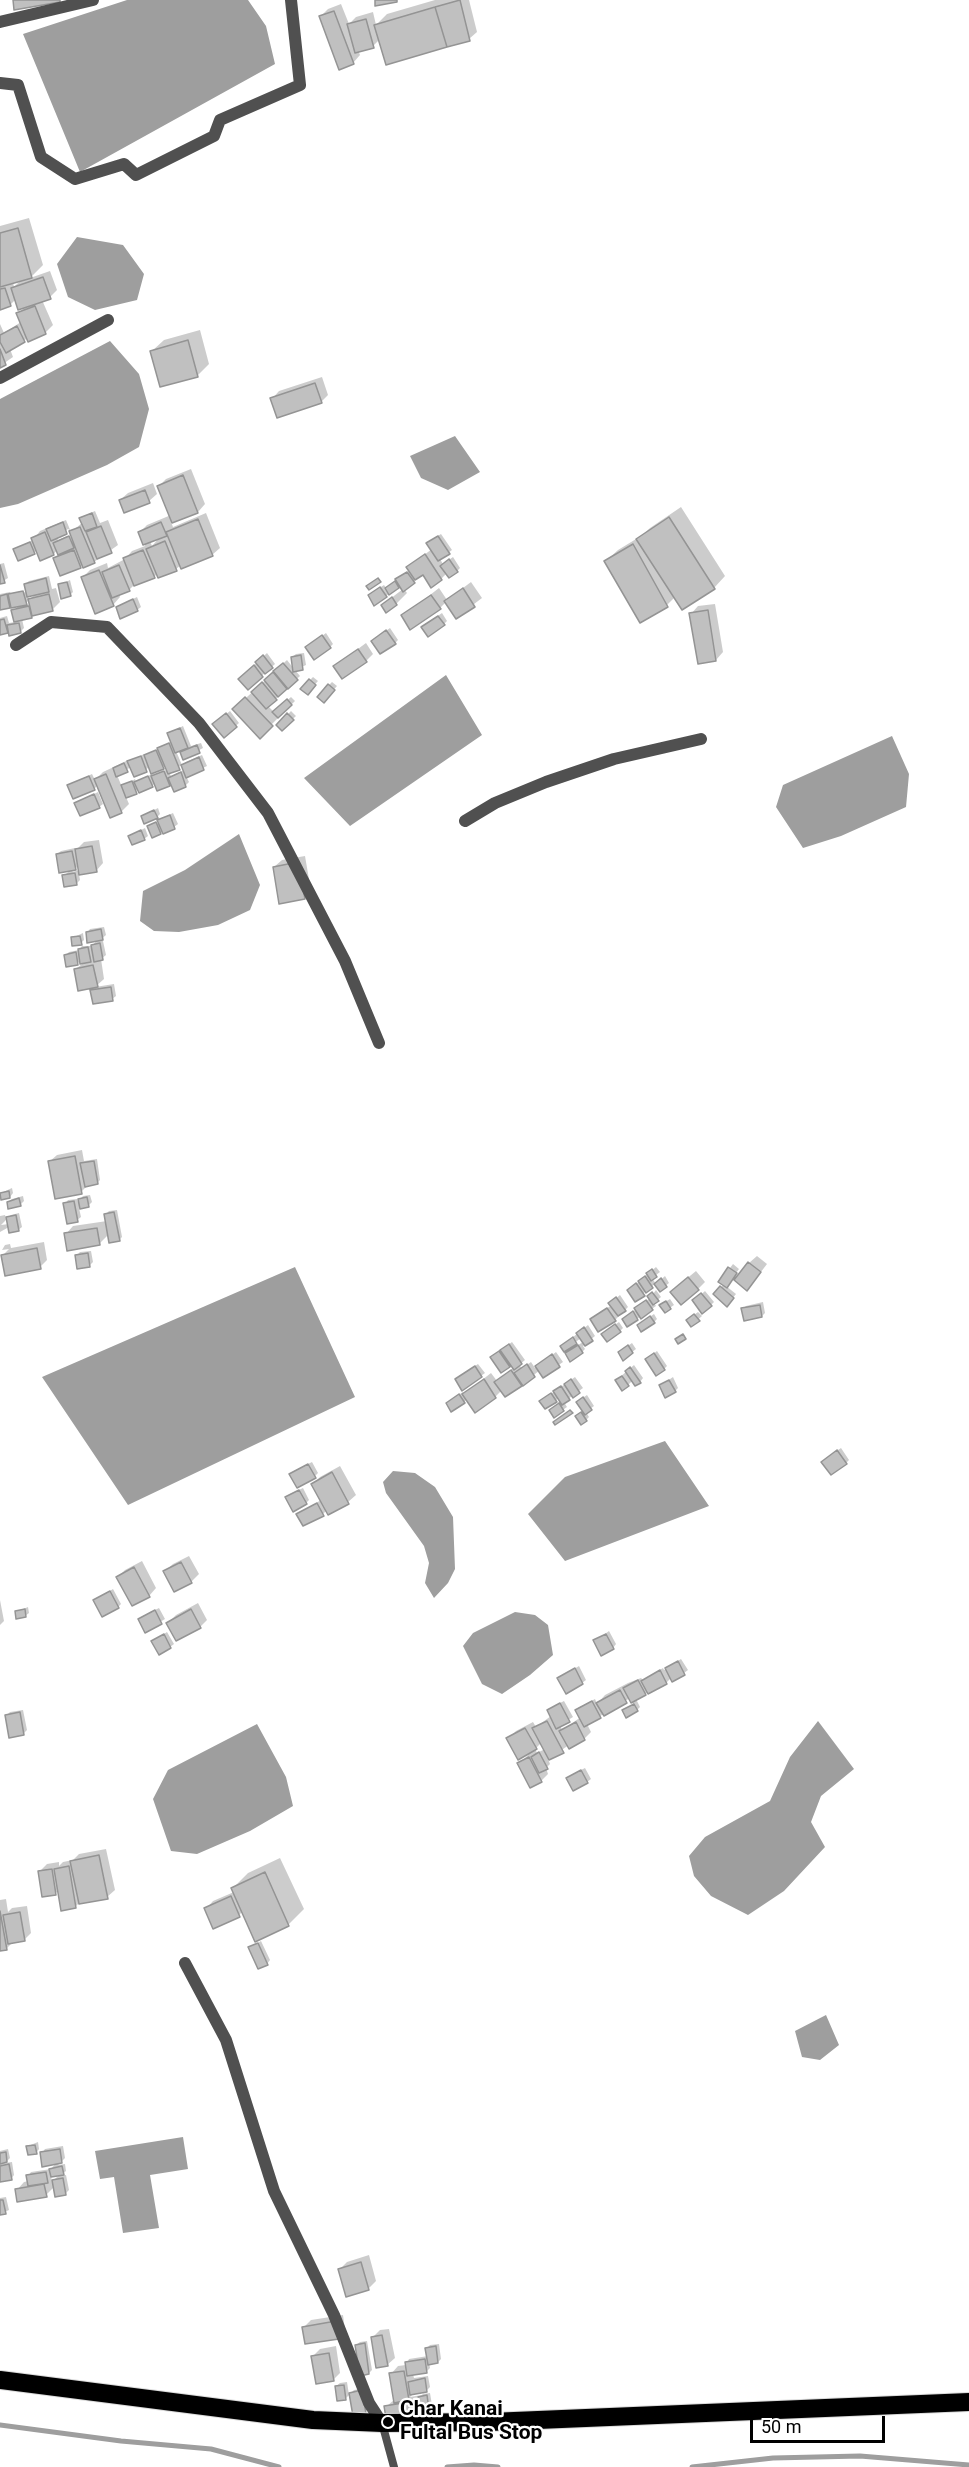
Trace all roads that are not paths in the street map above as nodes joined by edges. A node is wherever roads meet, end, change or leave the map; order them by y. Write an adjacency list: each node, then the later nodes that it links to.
1 (93, 0): 3 (street)
2 (291, 0): 4 (street)
3 (0, 22)
4 (0, 83)
5 (108, 320): 6 (street)
6 (0, 378)
7 (16, 645): 10 (street)
8 (702, 740): 9 (street)
9 (465, 821)
10 (379, 1043)
11 (185, 1963): 14 (street)
12 (0, 2380): 14 (highway)
13 (969, 2402): 14 (highway)
14 (382, 2423): 15 (lane)
15 (393, 2466)

